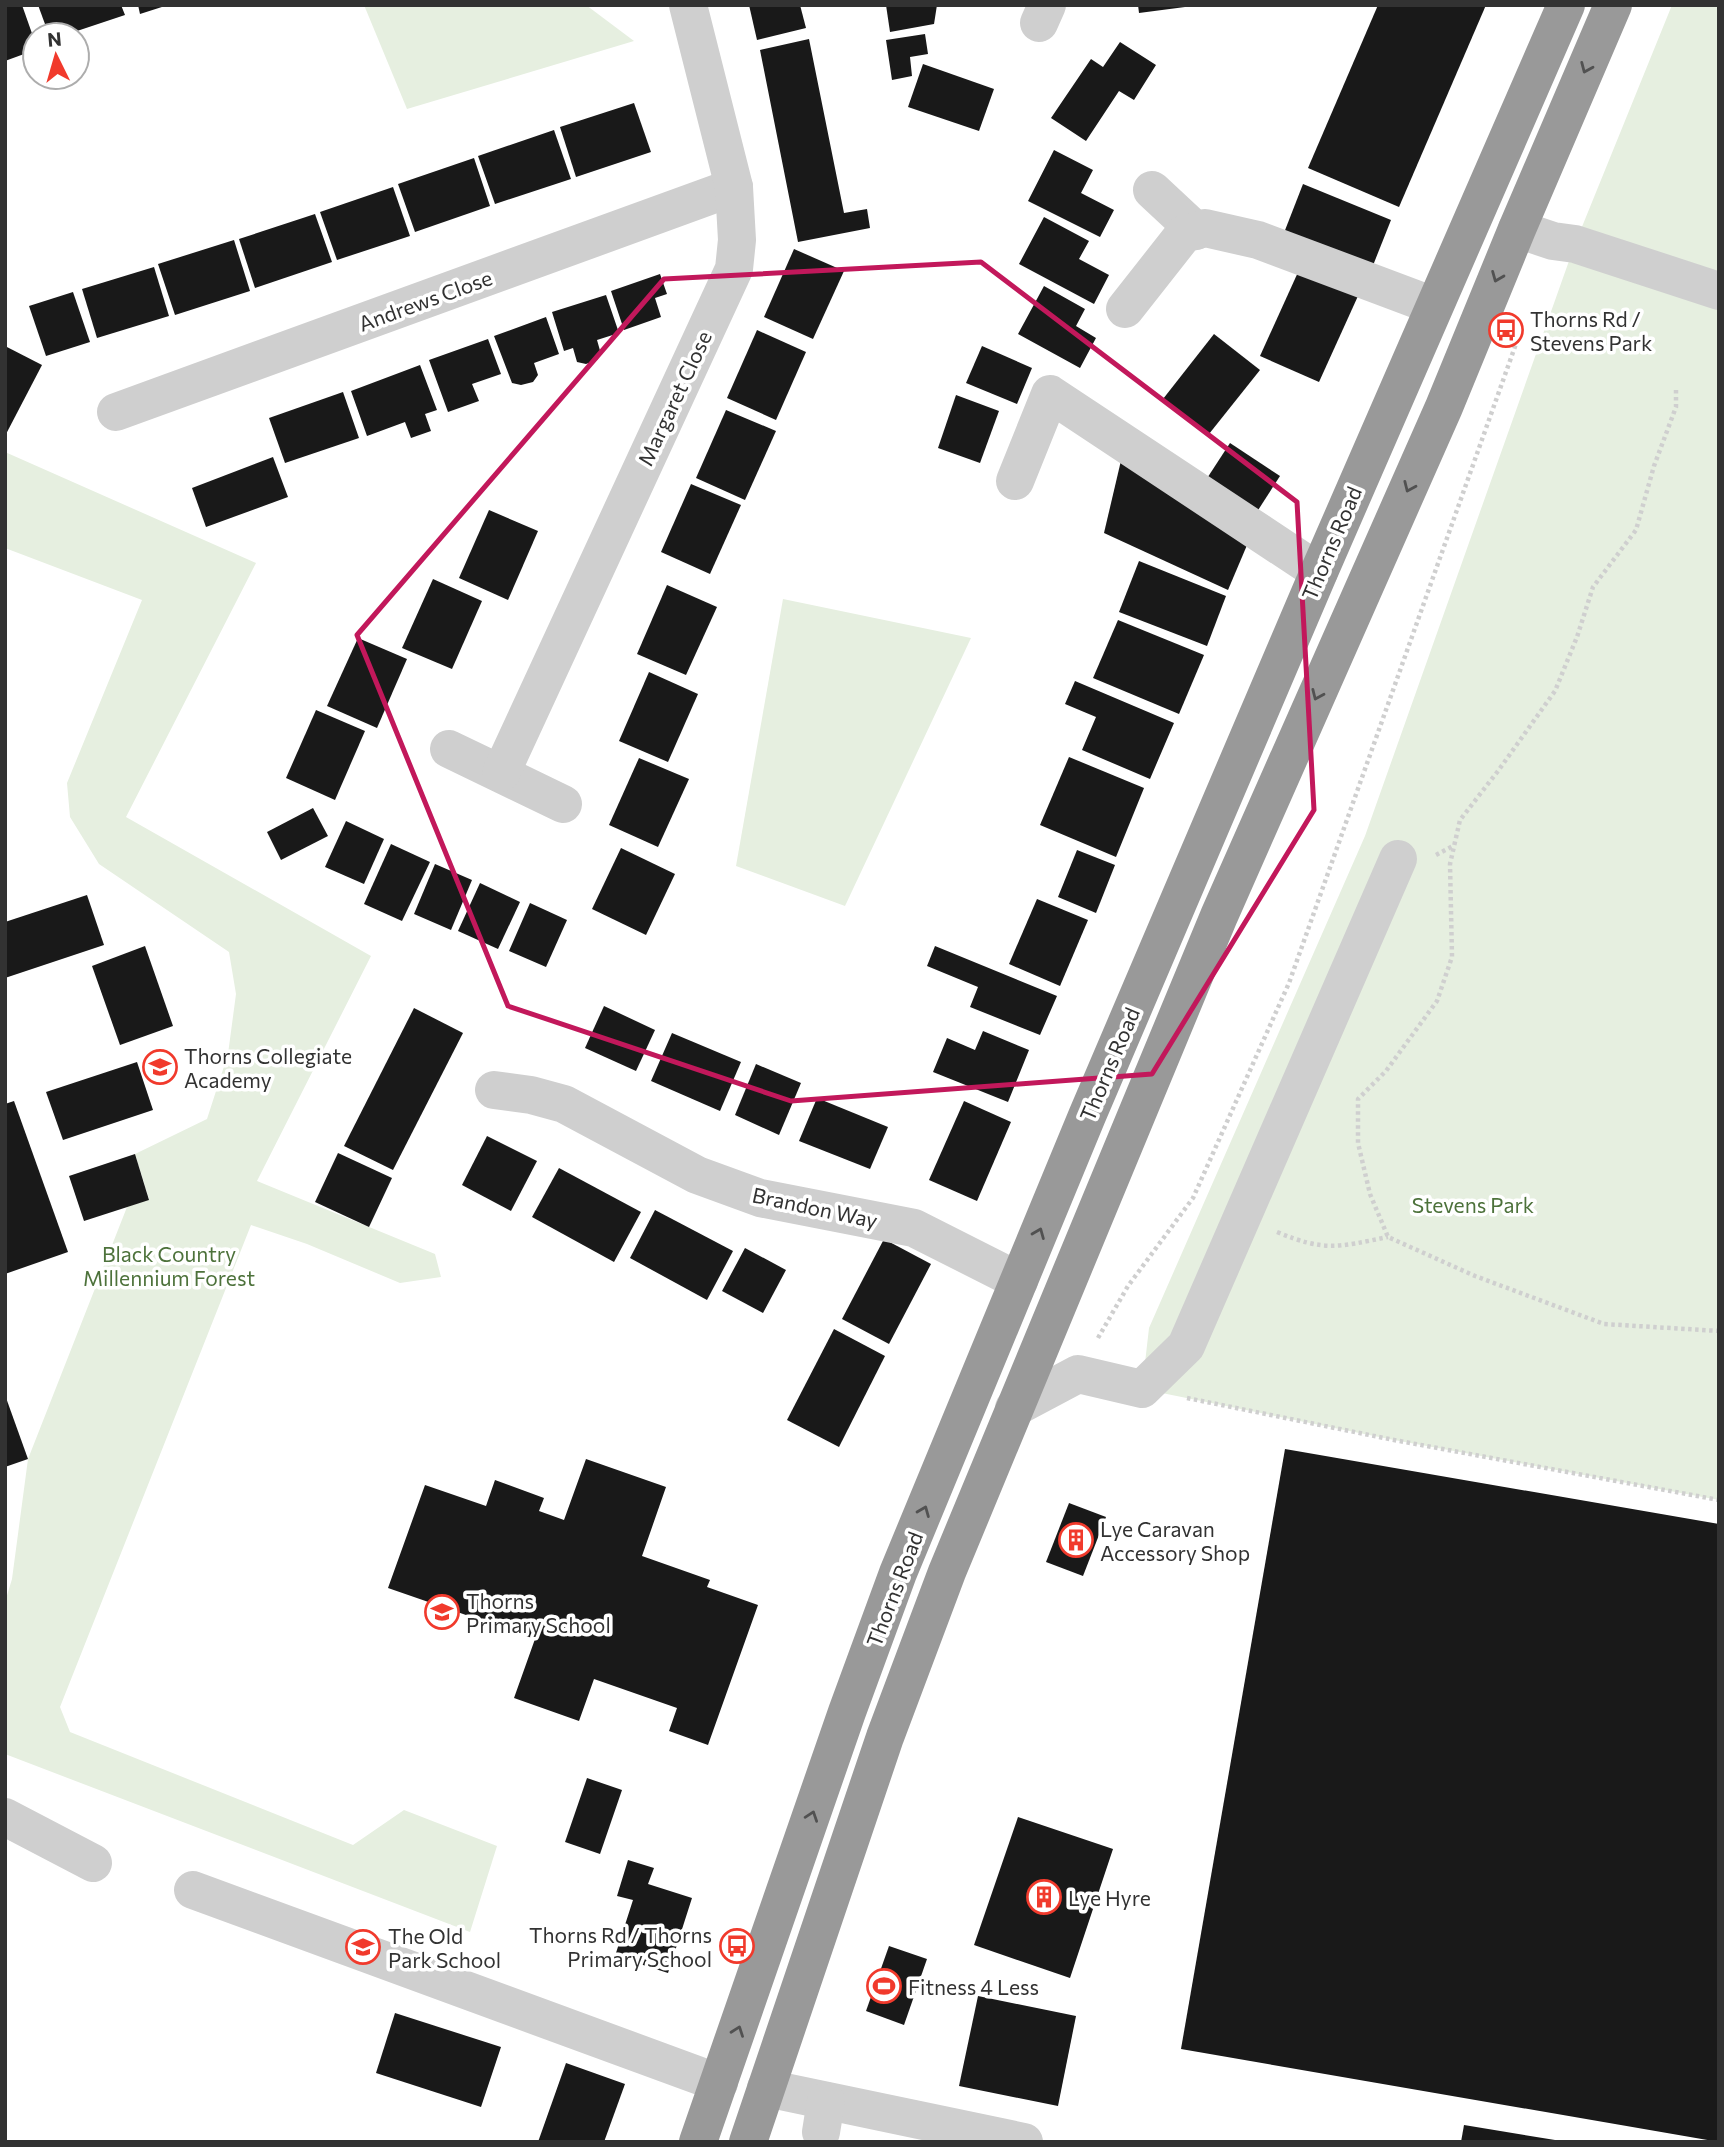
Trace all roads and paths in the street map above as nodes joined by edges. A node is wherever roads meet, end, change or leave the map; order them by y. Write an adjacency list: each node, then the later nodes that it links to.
1 (688, 5): 4 (street, Margaret Close)
2 (1566, 5): 9 (highway, Thorns Road)
3 (1614, 5): 6 (highway, Thorns Road, one-way to 6)
4 (734, 187): 13 (street, Andrews Close); 17 (street, Margaret Close)
5 (1152, 190): 7 (street)
6 (1517, 229): 8 (street); 27 (highway, Thorns Road, one-way to 27)
7 (1196, 231): 9 (street); 10 (street)
8 (1719, 291)
9 (1434, 306): 15 (highway, Thorns Road)
10 (1125, 309)
11 (1520, 332): 25 (path)
12 (1676, 390): 22 (path)
13 (116, 412)
14 (1015, 481): 15 (street)
15 (1318, 572): 23 (highway, Thorns Road, one-way to 15)
16 (449, 749): 17 (street)
17 (501, 773): 18 (street)
18 (563, 804)
19 (1398, 859): 21 (street)
20 (494, 1090): 23 (street, Brandon Way)
21 (1242, 1218): 22 (path); 26 (street)
22 (1388, 1237): 24 (path)
23 (1019, 1281): 32 (highway, Thorns Road, one-way to 23)
24 (1719, 1331)
25 (1078, 1374): 26 (street); 27 (street)
26 (1142, 1389): 28 (path)
27 (1014, 1408): 33 (highway, Thorns Road)
28 (1719, 1500)
29 (5, 1817): 30 (street)
30 (93, 1863)
31 (193, 1890): 32 (street)
32 (719, 2083): 34 (highway, Thorns Road)
33 (766, 2088): 35 (highway, Thorns Road); 36 (street)
34 (698, 2142)
35 (748, 2142)
36 (1024, 2142)

